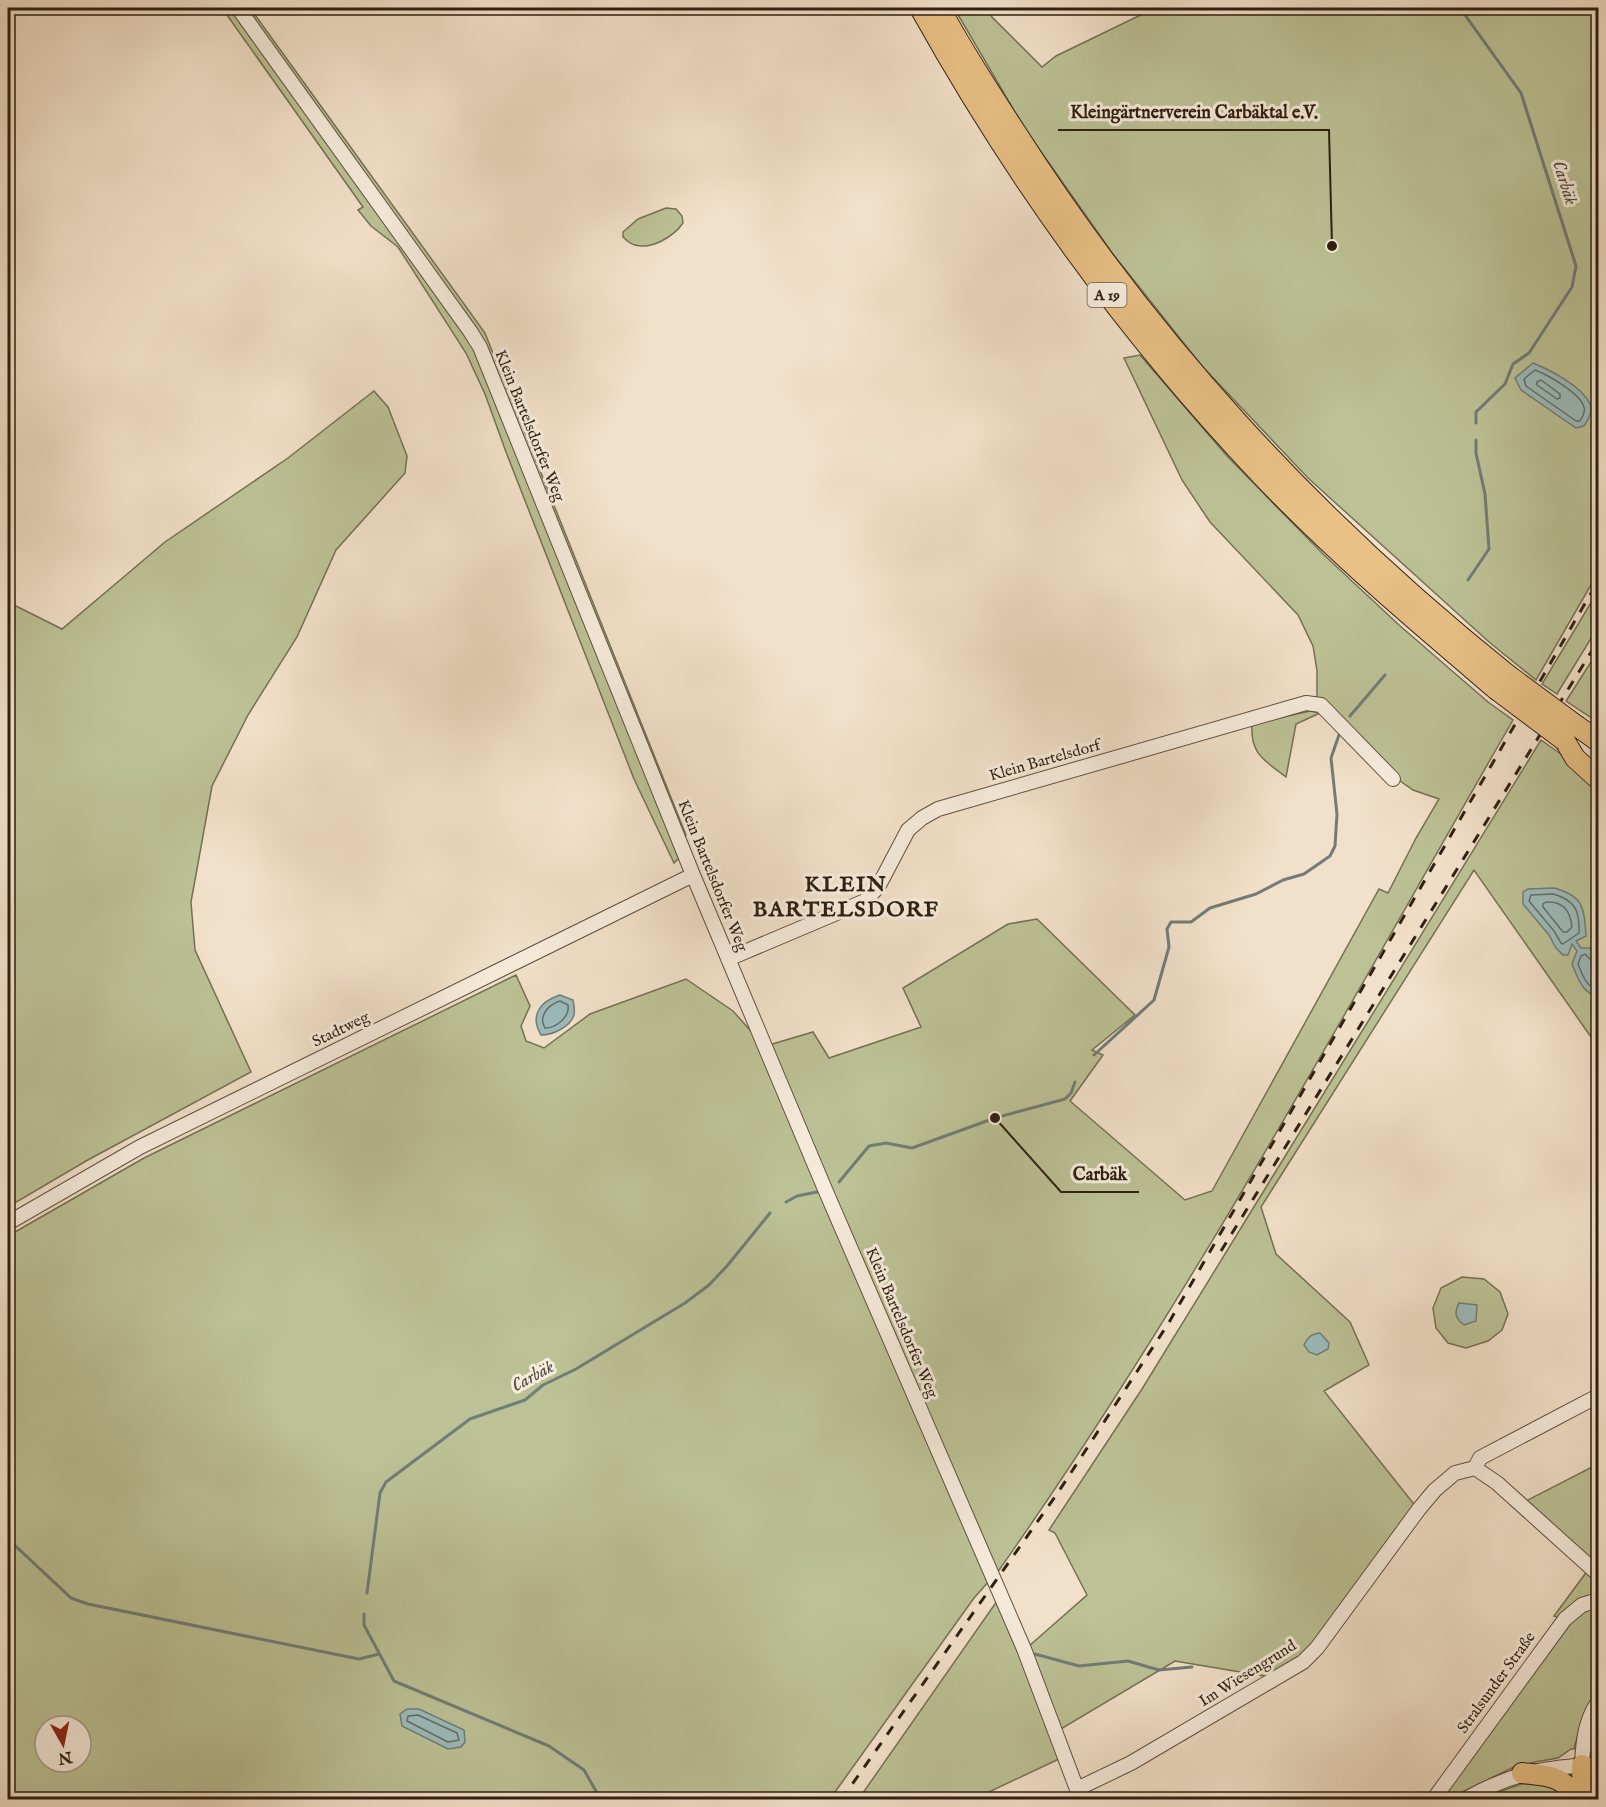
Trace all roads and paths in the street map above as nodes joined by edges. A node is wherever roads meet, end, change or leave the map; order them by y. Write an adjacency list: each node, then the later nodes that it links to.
1 (238, 8): 11 (street, Klein Bartelsdorfer Weg)
2 (920, 8): 4 (highway, A 19)
3 (940, 8): 4 (highway, A 19)
4 (1502, 683): 5 (highway, A 19, bridge)
5 (1571, 733): 6 (highway); 7 (highway, A 19); 8 (highway, A 19); 10 (highway)
6 (1599, 734)
7 (1599, 741)
8 (1599, 763)
9 (1393, 779): 12 (street, Klein Bartelsdorf)
10 (1599, 779)
11 (693, 876): 12 (street, Klein Bartelsdorfer Weg); 13 (street, Stadtweg)
12 (728, 958): 23 (street, Klein Bartelsdorfer Weg)
13 (8, 1223)
14 (1599, 1396): 15 (street, Im Wiesengrund)
15 (1474, 1468): 16 (street); 23 (street, Im Wiesengrund)
16 (1599, 1574)
17 (1599, 1600): 24 (street, Stralsunder Straße)
18 (1599, 1702): 19 (street)
19 (1587, 1724): 20 (street); 21 (street)
20 (1599, 1750)
21 (1590, 1766): 22 (street); 26 (highway)
22 (1522, 1773): 25 (street); 26 (highway)
23 (1079, 1794)
24 (1433, 1800)
25 (1464, 1800)
26 (1581, 1800)

